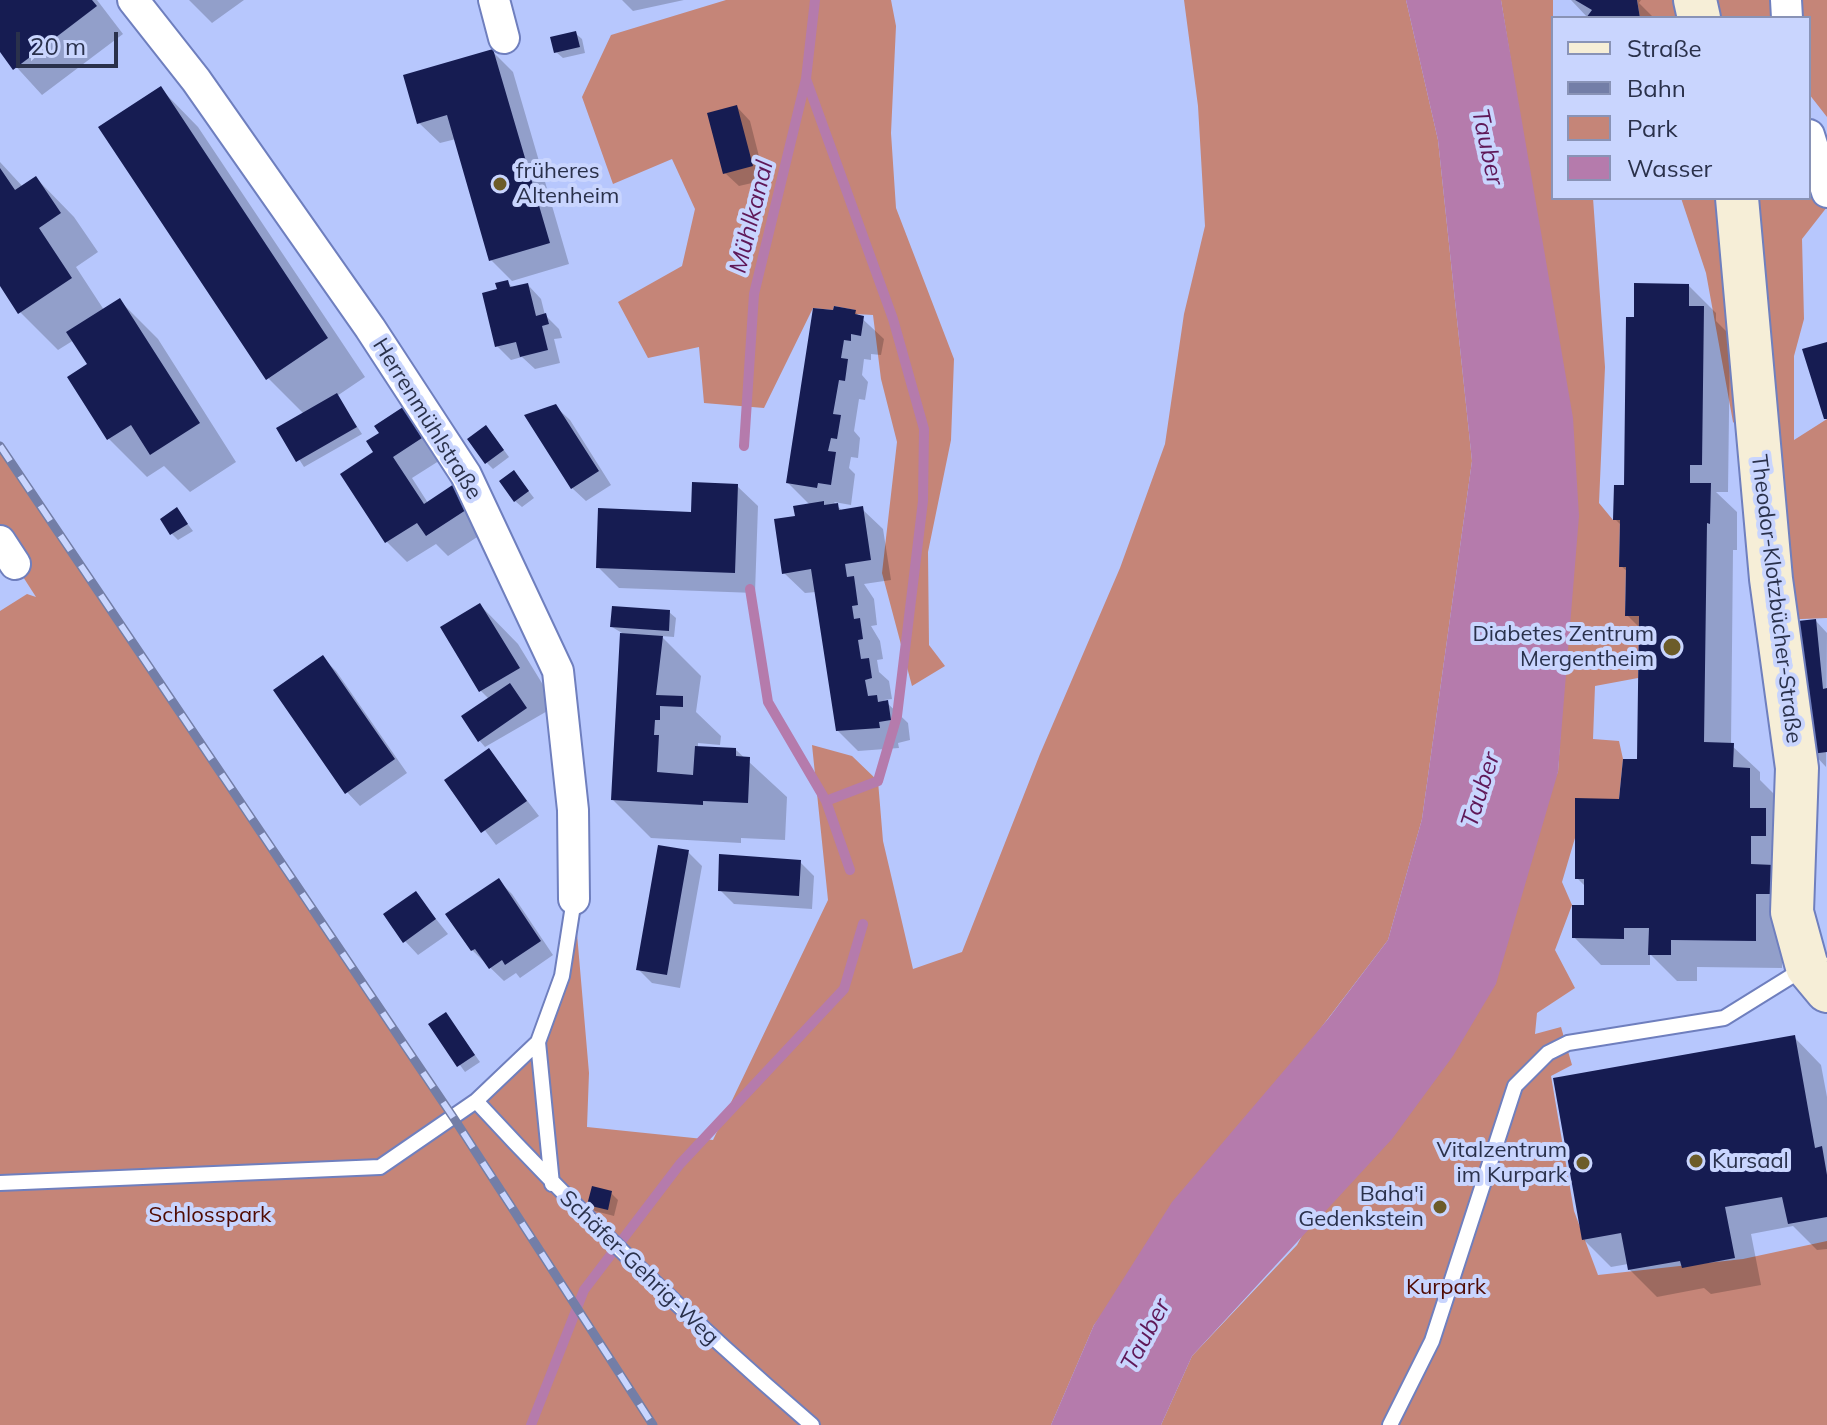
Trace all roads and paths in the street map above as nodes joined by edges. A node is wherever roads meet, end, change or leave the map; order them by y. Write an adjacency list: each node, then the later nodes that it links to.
1 (133, 0): 7 (street, Herrenmühlstraße)
2 (494, 0): 3 (street)
3 (504, 38)
4 (1811, 141): 5 (street)
5 (1827, 192)
6 (1737, 200): 8 (street, Theodor-Klotzbücher-Straße)
7 (574, 899): 9 (lane)
8 (1817, 979): 14 (lane)
9 (538, 1042): 10 (lane); 12 (lane)
10 (476, 1101): 11 (lane); 12 (lane, Schäfer-Gehrig-Weg)
11 (0, 1183)
12 (552, 1184): 13 (lane, Schäfer-Gehrig-Weg)
13 (812, 1425)
14 (1390, 1425)

